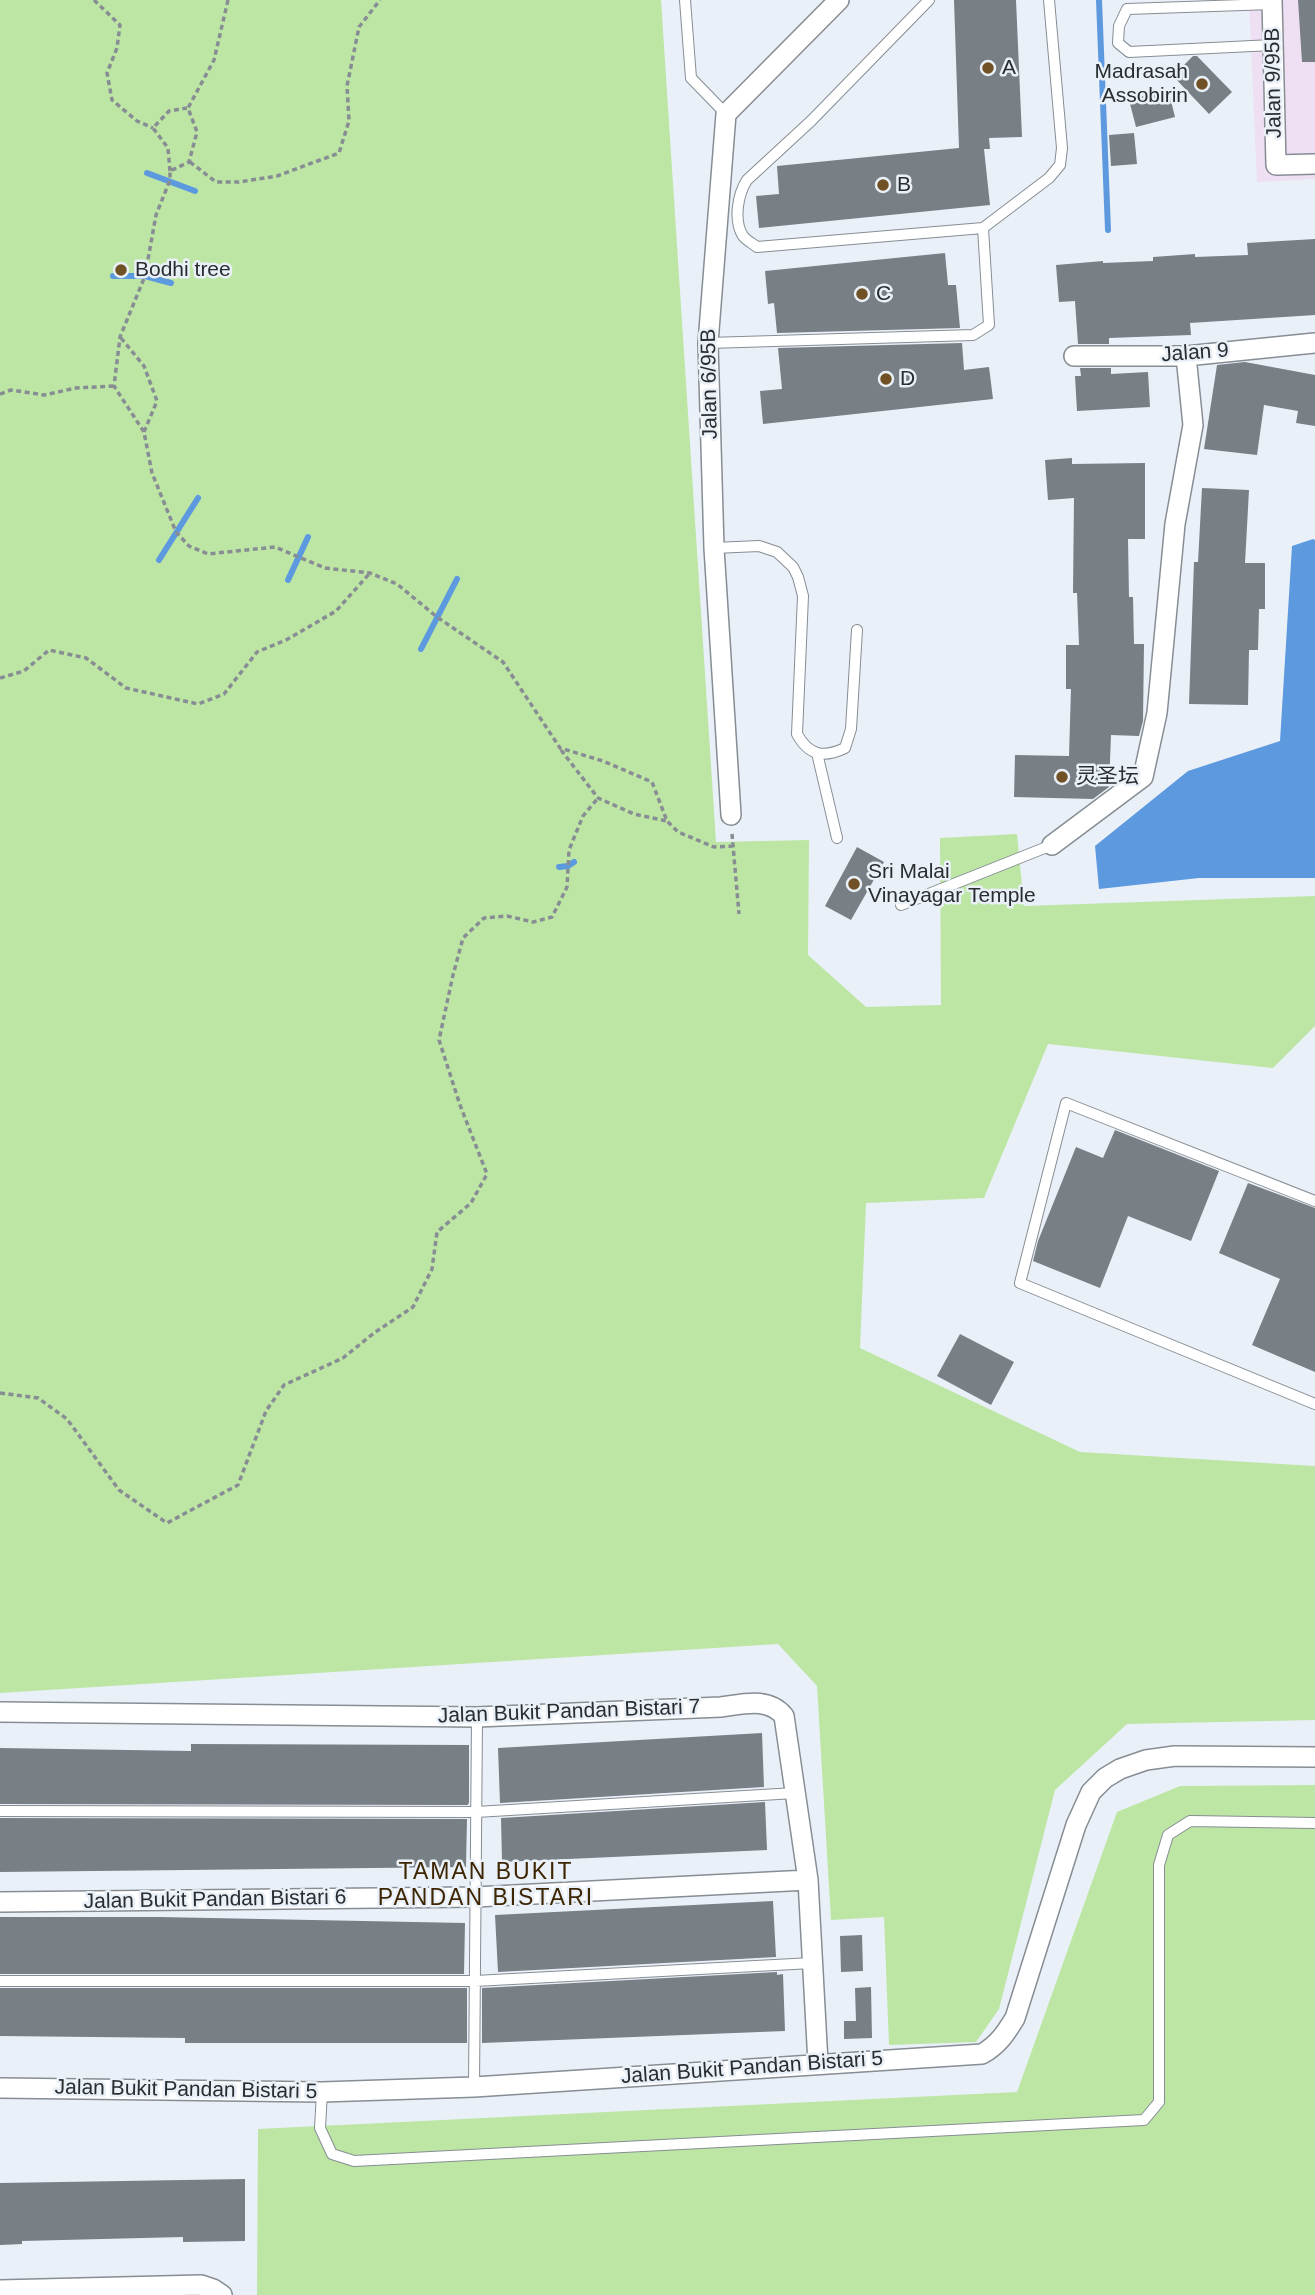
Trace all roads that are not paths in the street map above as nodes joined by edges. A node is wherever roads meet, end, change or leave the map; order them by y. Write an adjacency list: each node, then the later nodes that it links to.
1 (685, 0): 7 (lane)
2 (839, 0): 7 (street)
3 (929, 0): 9 (lane)
4 (1049, 0): 9 (lane)
5 (1272, 2): 6 (street, Jalan 9/95B); 6 (lane)
6 (1273, 45): 8 (street, Jalan 9/95B)
7 (726, 114): 10 (street, Jalan 6/95B)
8 (1315, 164)
9 (983, 229): 10 (lane)
10 (708, 343): 14 (street, Jalan 6/95B)
11 (1315, 343): 13 (street, Jalan 9)
12 (1074, 356): 13 (street, Jalan 9)
13 (1185, 356): 19 (street)
14 (714, 548): 16 (lane); 17 (street, Jalan 6/95B)
15 (857, 630): 16 (lane)
16 (817, 753): 18 (lane)
17 (730, 815)
18 (837, 838)
19 (1052, 845): 20 (lane)
20 (901, 905)
21 (1315, 1201): 22 (lane)
22 (1315, 1404)
23 (0, 1712): 24 (street, Jalan Bukit Pandan Bistari 7)
24 (477, 1717): 26 (street, Jalan Bukit Pandan Bistari 7); 28 (lane)
25 (1315, 1757): 36 (street, Jalan Bukit Pandan Bistari 5)
26 (795, 1793): 28 (lane); 30 (street, Jalan Bukit Pandan Bistari 7)
27 (0, 1811): 28 (lane)
28 (476, 1812): 31 (lane)
29 (1315, 1823): 39 (lane)
30 (808, 1880): 31 (street, Jalan Bukit Pandan Bistari 6); 33 (street, Jalan Bukit Pandan Bistari 7)
31 (475, 1897): 32 (street, Jalan Bukit Pandan Bistari 6); 35 (lane)
32 (0, 1902)
33 (812, 1963): 35 (lane); 36 (street, Jalan Bukit Pandan Bistari 7)
34 (0, 1980): 35 (lane)
35 (475, 1981): 37 (lane)
36 (818, 2063): 37 (street, Jalan Bukit Pandan Bistari 5)
37 (474, 2087): 39 (street, Jalan Bukit Pandan Bistari 5)
38 (0, 2088): 39 (street, Jalan Bukit Pandan Bistari 5)
39 (322, 2092)
40 (0, 2290): 41 (street)
41 (38, 2292): 42 (street)
42 (222, 2295)

